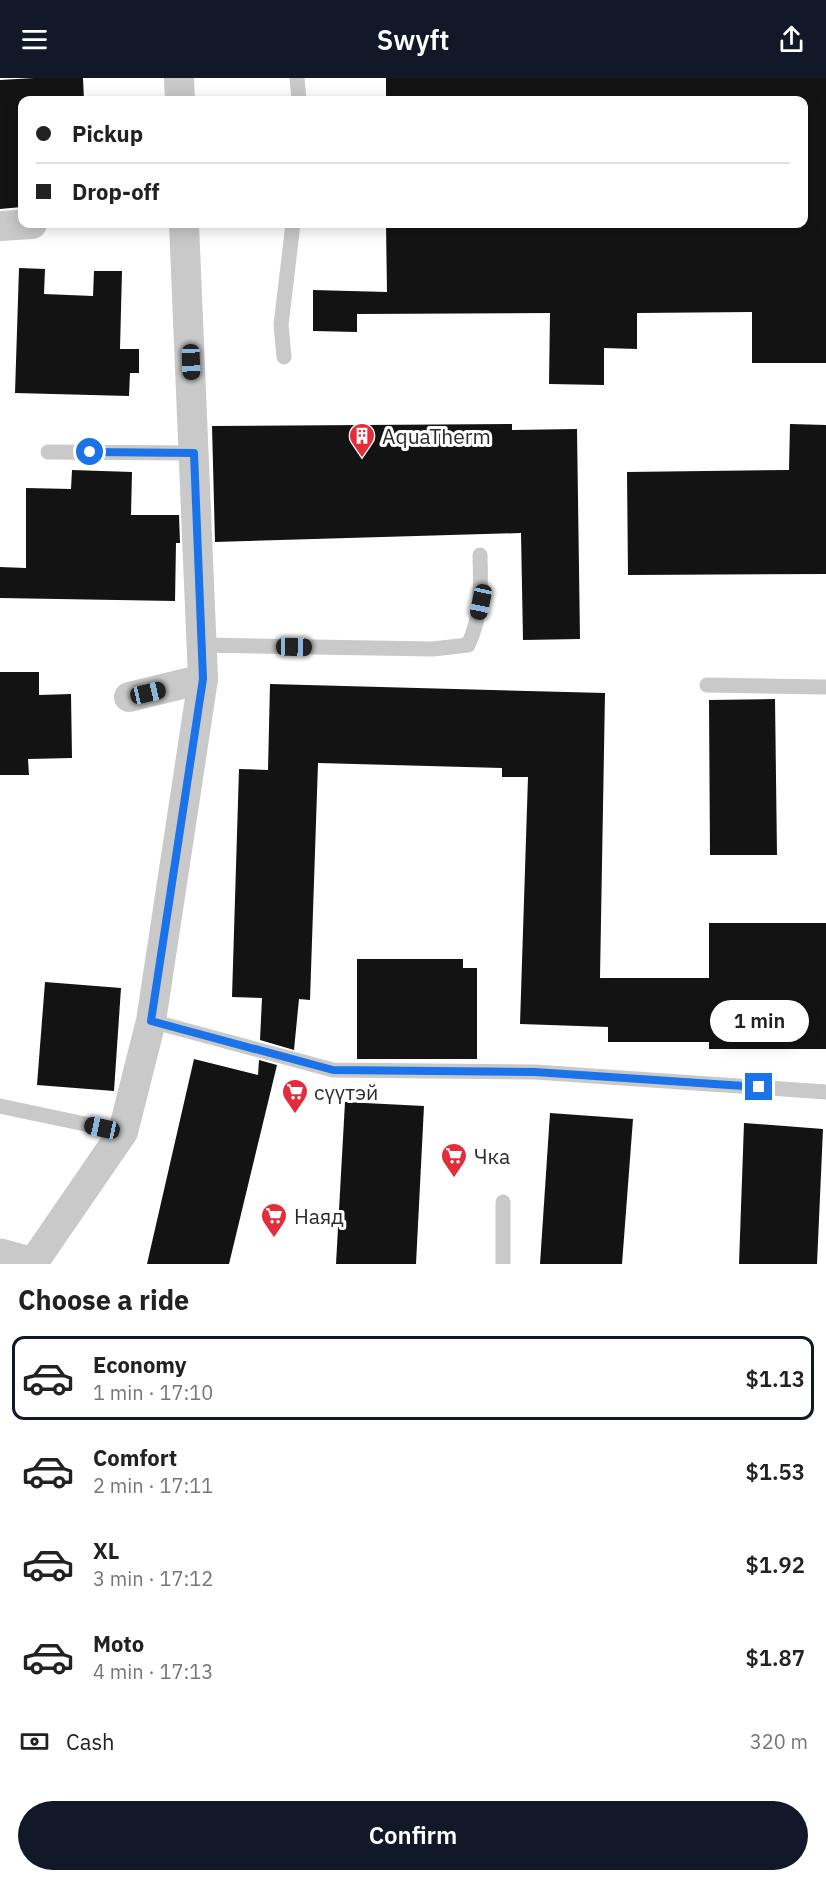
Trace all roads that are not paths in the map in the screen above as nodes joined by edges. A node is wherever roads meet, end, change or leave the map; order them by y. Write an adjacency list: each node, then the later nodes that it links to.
1 (179, 78): 3 (street)
2 (297, 78): 4 (lane)
3 (180, 96)
4 (299, 96)
5 (18, 225): 6 (street)
6 (0, 226)
7 (184, 228): 11 (street)
8 (293, 228): 9 (lane)
9 (284, 357)
10 (48, 452): 11 (lane)
11 (194, 453): 13 (street)
12 (480, 555): 13 (lane)
13 (201, 645): 14 (street)
14 (203, 679): 17 (street); 18 (street)
15 (707, 685): 16 (lane)
16 (826, 687)
17 (129, 697)
18 (151, 1021): 19 (lane); 21 (street)
19 (826, 1092)
20 (0, 1106): 21 (lane)
21 (123, 1132): 24 (street)
22 (503, 1202): 25 (lane)
23 (0, 1255): 24 (street)
24 (34, 1264)
25 (503, 1264)

